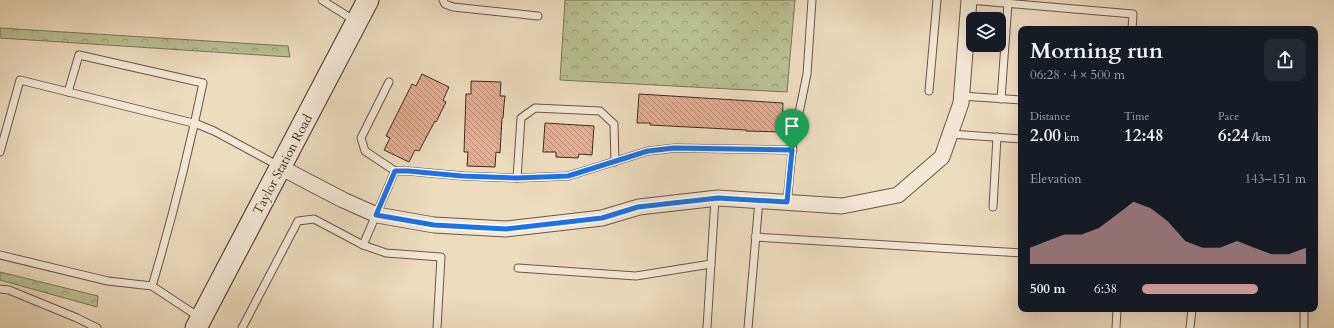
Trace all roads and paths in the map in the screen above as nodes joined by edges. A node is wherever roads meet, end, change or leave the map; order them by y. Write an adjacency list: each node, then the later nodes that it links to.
1 (322, 0): 9 (lane)
2 (368, 0): 9 (main road, Taylor Station Road)
3 (443, 0): 8 (lane)
4 (812, 0): 21 (lane)
5 (937, 0): 12 (lane)
6 (969, 0): 7 (lane); 14 (street)
7 (1008, 4): 10 (lane); 15 (lane)
8 (538, 16)
9 (357, 22): 24 (main road, Taylor Station Road)
10 (1132, 26)
11 (389, 82): 25 (lane)
12 (929, 90)
13 (68, 92): 17 (lane); 17 (lane); 22 (lane)
14 (962, 96): 15 (lane); 18 (street)
15 (1001, 99): 16 (lane)
16 (1018, 100)
17 (195, 123): 24 (lane); 38 (lane)
18 (950, 134): 19 (lane); 29 (street)
19 (997, 137): 20 (lane); 30 (lane)
20 (1018, 139)
21 (792, 150): 23 (lane); 29 (lane)
22 (0, 152)
23 (615, 162): 26 (lane); 26 (lane)
24 (280, 167): 31 (street); 43 (main road, Taylor Station Road)
25 (395, 171): 26 (lane); 31 (lane)
26 (517, 178)
27 (715, 198): 28 (street); 31 (street); 36 (lane)
28 (759, 200): 29 (street); 32 (lane)
29 (787, 202)
30 (993, 207)
31 (376, 215): 33 (lane)
32 (755, 237): 34 (lane); 48 (lane)
33 (363, 245): 45 (lane); 46 (lane)
34 (1018, 253)
35 (0, 255): 38 (lane)
36 (711, 264): 37 (lane); 47 (lane)
37 (518, 268)
38 (152, 286): 43 (lane)
39 (0, 289): 44 (lane)
40 (1117, 312): 49 (lane)
41 (1192, 312): 50 (lane)
42 (1304, 312): 51 (lane)
43 (198, 323)
44 (97, 328)
45 (242, 328)
46 (437, 328)
47 (707, 328)
48 (748, 328)
49 (1116, 328)
50 (1190, 328)
51 (1304, 328)

